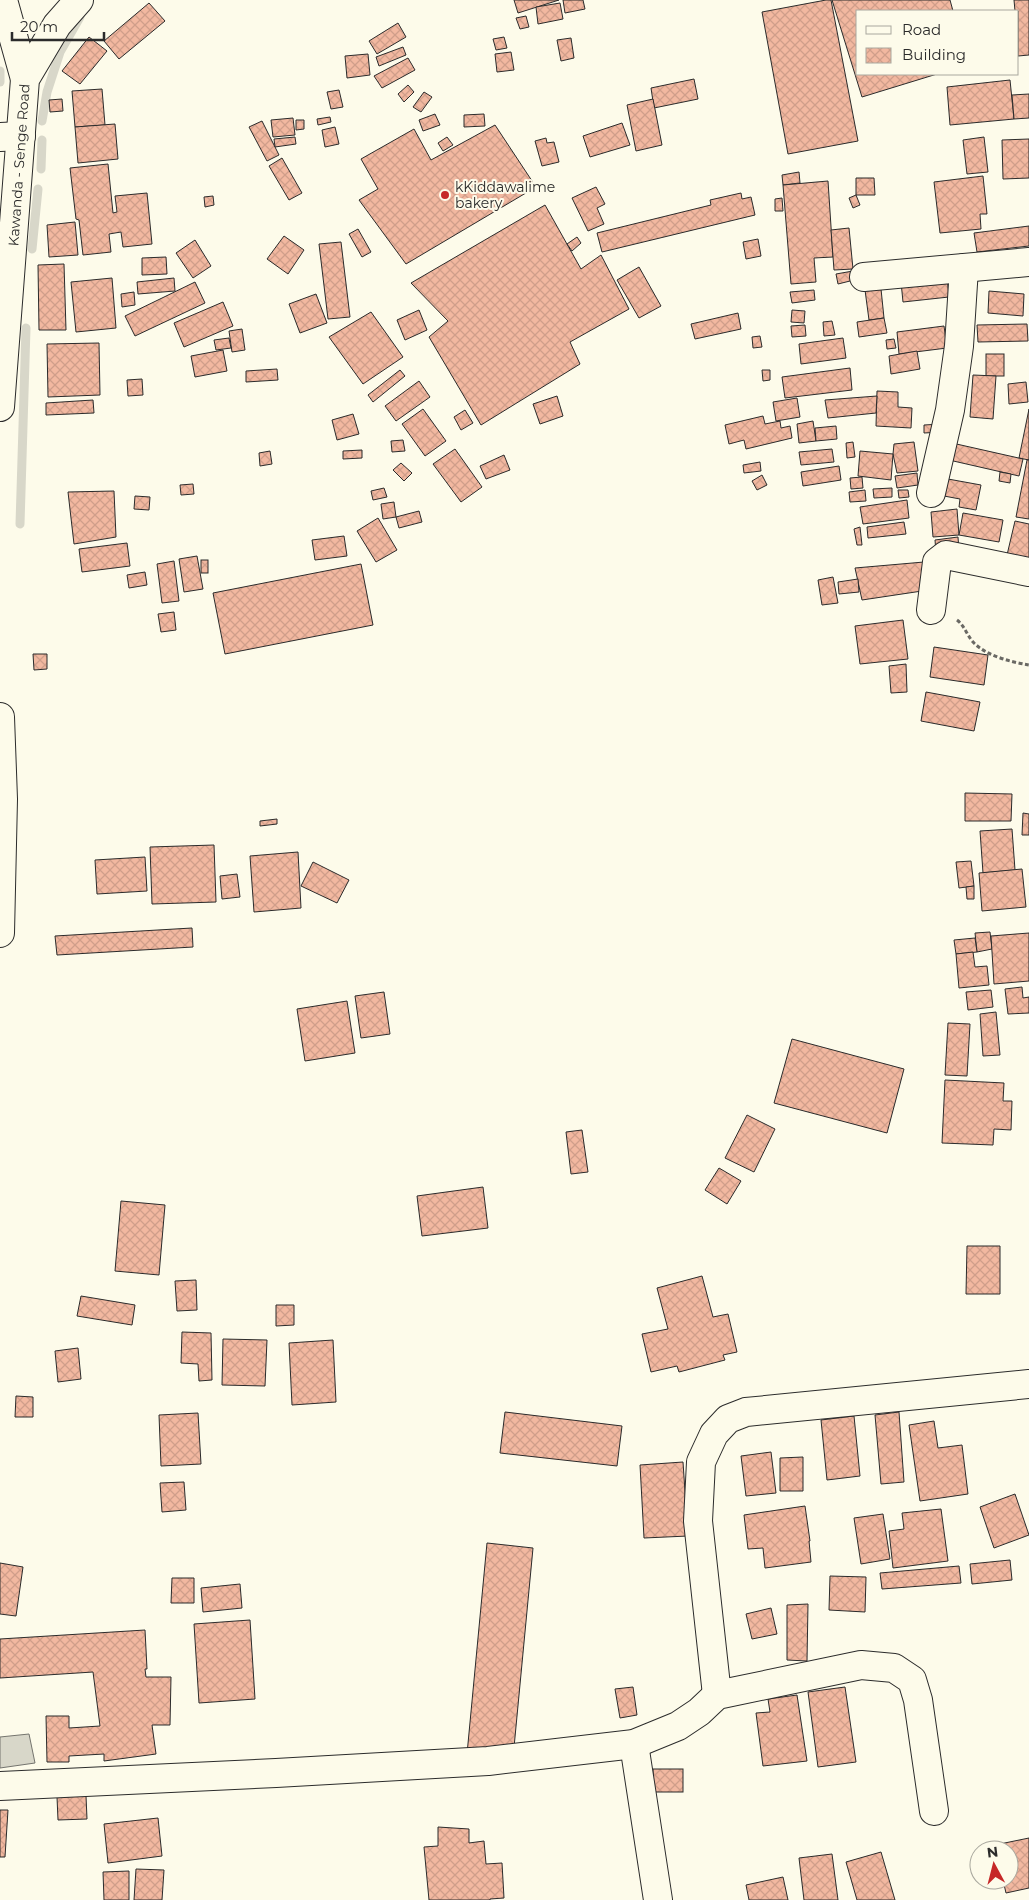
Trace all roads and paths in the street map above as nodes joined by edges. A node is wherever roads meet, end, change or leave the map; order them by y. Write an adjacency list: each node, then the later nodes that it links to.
1 (3, 0): 3 (street)
2 (79, 0): 3 (street, Kawanda - Senge Road)
3 (25, 79): 4 (street, Kawanda - Senge Road)
4 (10, 136): 8 (street, Kawanda - Senge Road)
5 (1029, 262): 6 (street)
6 (964, 268): 7 (street); 9 (street)
7 (864, 277)
8 (0, 407)
9 (931, 493)
10 (1029, 572): 11 (street)
11 (932, 606): 12 (path)
12 (1029, 665)
13 (0, 717): 14 (street)
14 (2, 798): 15 (street)
15 (0, 933)
16 (1029, 1384): 17 (street)
17 (717, 1695): 18 (street); 20 (street)
18 (634, 1744): 19 (street); 21 (street)
19 (0, 1786)
20 (934, 1811)
21 (656, 1900)

